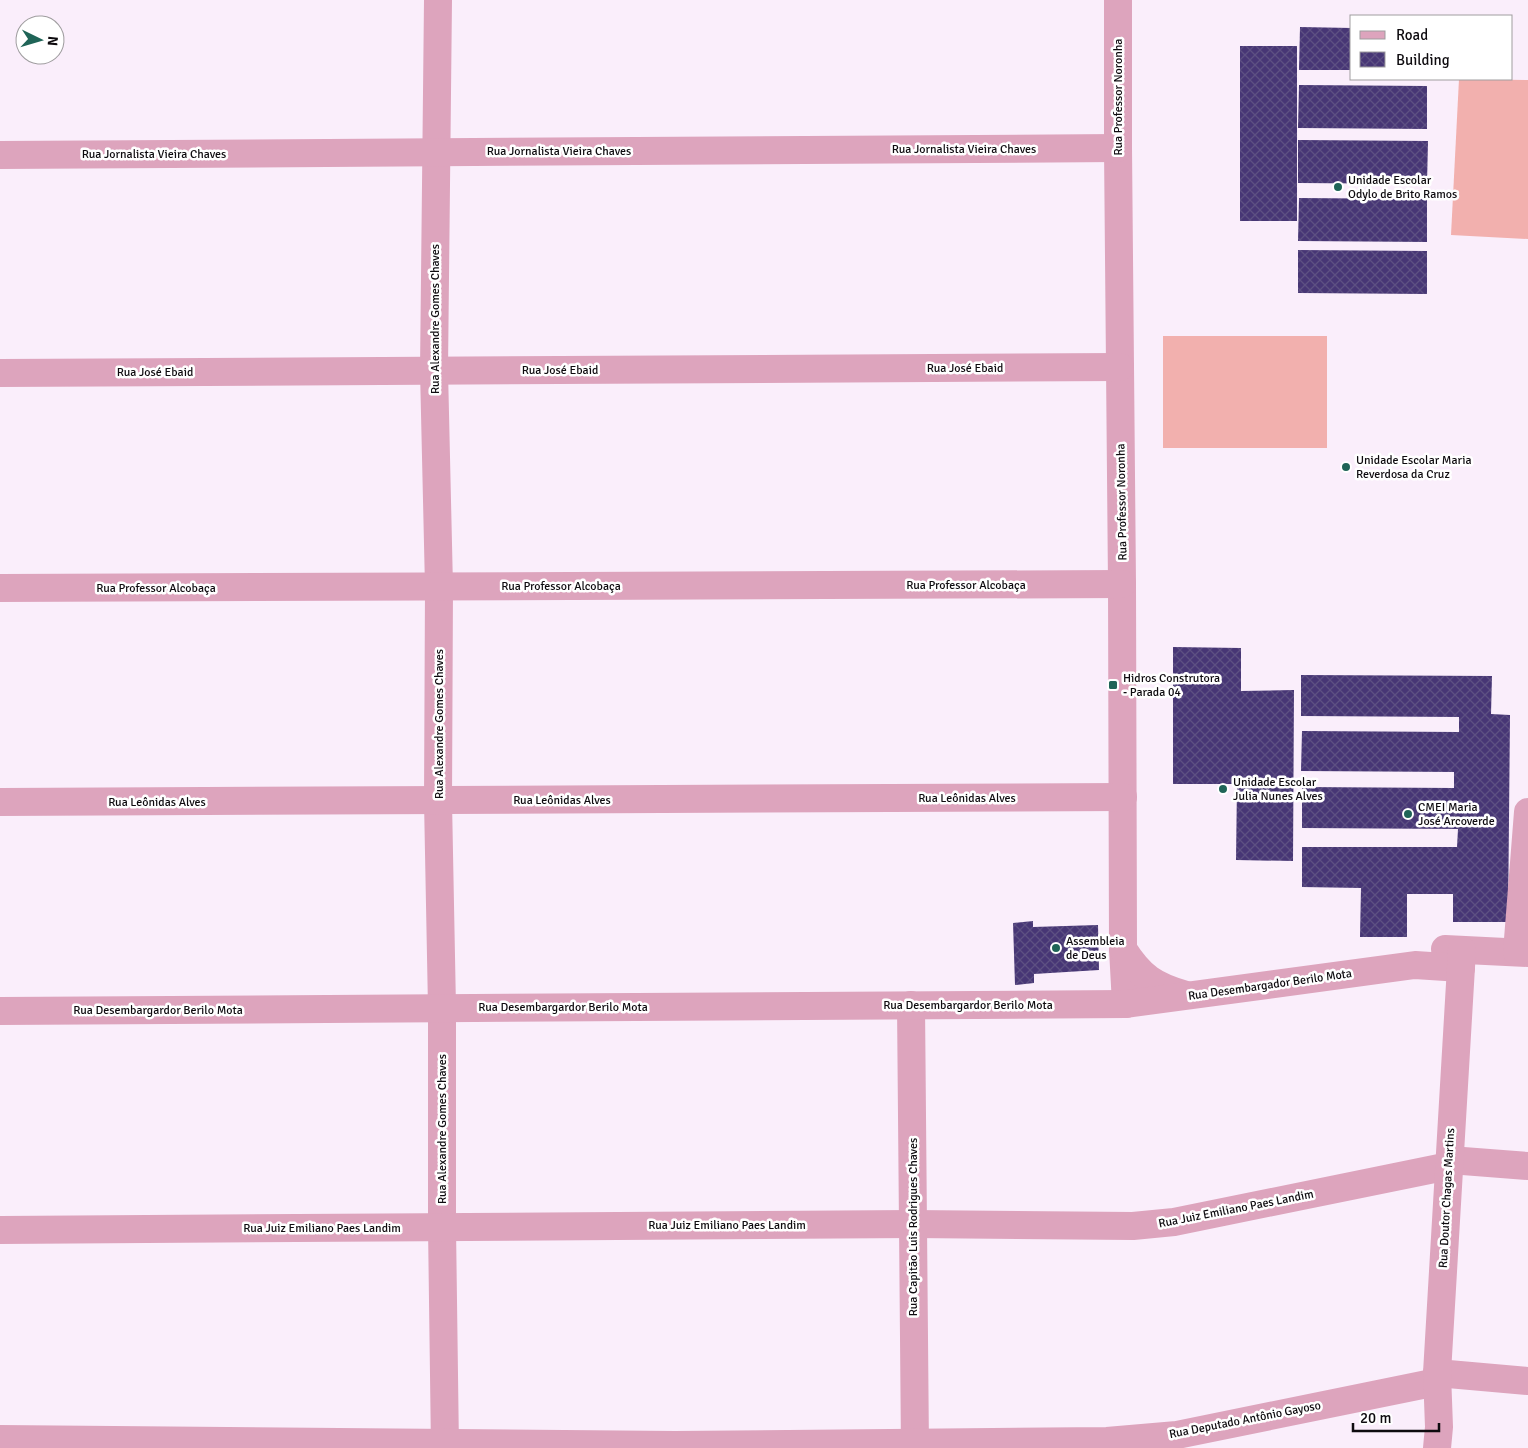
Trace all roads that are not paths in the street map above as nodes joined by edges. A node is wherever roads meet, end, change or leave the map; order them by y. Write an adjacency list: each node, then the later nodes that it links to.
1 (438, 0): 4 (street, Rua Alexandre Gomes Chaves)
2 (1118, 0): 3 (street, Rua Professor Noronha)
3 (1118, 148): 4 (street, Rua Jornalista Vieira Chaves); 6 (street, Rua Professor Noronha)
4 (437, 152): 5 (street, Rua Jornalista Vieira Chaves); 7 (street, Rua Alexandre Gomes Chaves)
5 (0, 155)
6 (1120, 367): 7 (street, Rua José Ebaid); 9 (street, Rua Professor Noronha)
7 (434, 370): 8 (street, Rua José Ebaid); 10 (street, Rua Alexandre Gomes Chaves)
8 (0, 373)
9 (1122, 584): 10 (street, Rua Professor Alcobaça); 12 (street, Rua Professor Noronha)
10 (439, 586): 11 (street, Rua Professor Alcobaça); 13 (street, Rua Alexandre Gomes Chaves)
11 (0, 588)
12 (1123, 798): 13 (street, Rua Leônidas Alves); 16 (street, Rua Professor Noronha)
13 (438, 801): 14 (street, Rua Leônidas Alves); 22 (street, Rua Alexandre Gomes Chaves)
14 (0, 802)
15 (1528, 812): 17 (street)
16 (1123, 936): 19 (street); 20 (street, Rua Professor Noronha)
17 (1523, 952): 18 (street, Rua Desembargador Berilo Mota)
18 (1462, 959): 19 (street, Rua Desembargador Berilo Mota); 24 (street, Rua Doutor Chagas Martins)
19 (1191, 996): 20 (street, Rua Desembargador Berilo Mota)
20 (1126, 1004): 21 (street, Rua Desembargardor Berilo Mota)
21 (911, 1005): 22 (street, Rua Desembargardor Berilo Mota); 26 (street, Rua Capitão Luis Rodrigues Chaves)
22 (442, 1008): 23 (street, Rua Desembargardor Berilo Mota); 27 (street, Rua Alexandre Gomes Chaves)
23 (0, 1011)
24 (1449, 1163): 25 (street, Rua Juiz Emiliano Paes Landim); 26 (street, Rua Juiz Emiliano Paes Landim); 29 (street, Rua Doutor Chagas Martins)
25 (1528, 1166)
26 (913, 1224): 27 (street, Rua Juiz Emiliano Paes Landim); 33 (street, Rua Capitão Luis Rodrigues Chaves)
27 (442, 1227): 28 (street, Rua Juiz Emiliano Paes Landim); 32 (street, Rua Alexandre Gomes Chaves)
28 (0, 1230)
29 (1437, 1378): 30 (street, Rua Deputado Antônio Gayoso); 33 (street, Rua Deputado Antônio Gayoso); 34 (street, Rua Doutor Chagas Martins)
30 (1528, 1381)
31 (0, 1439): 32 (street, Rua Deputado Antônio Gayoso)
32 (445, 1445): 33 (street, Rua Deputado Antônio Gayoso)
33 (915, 1445)
34 (1437, 1448)

